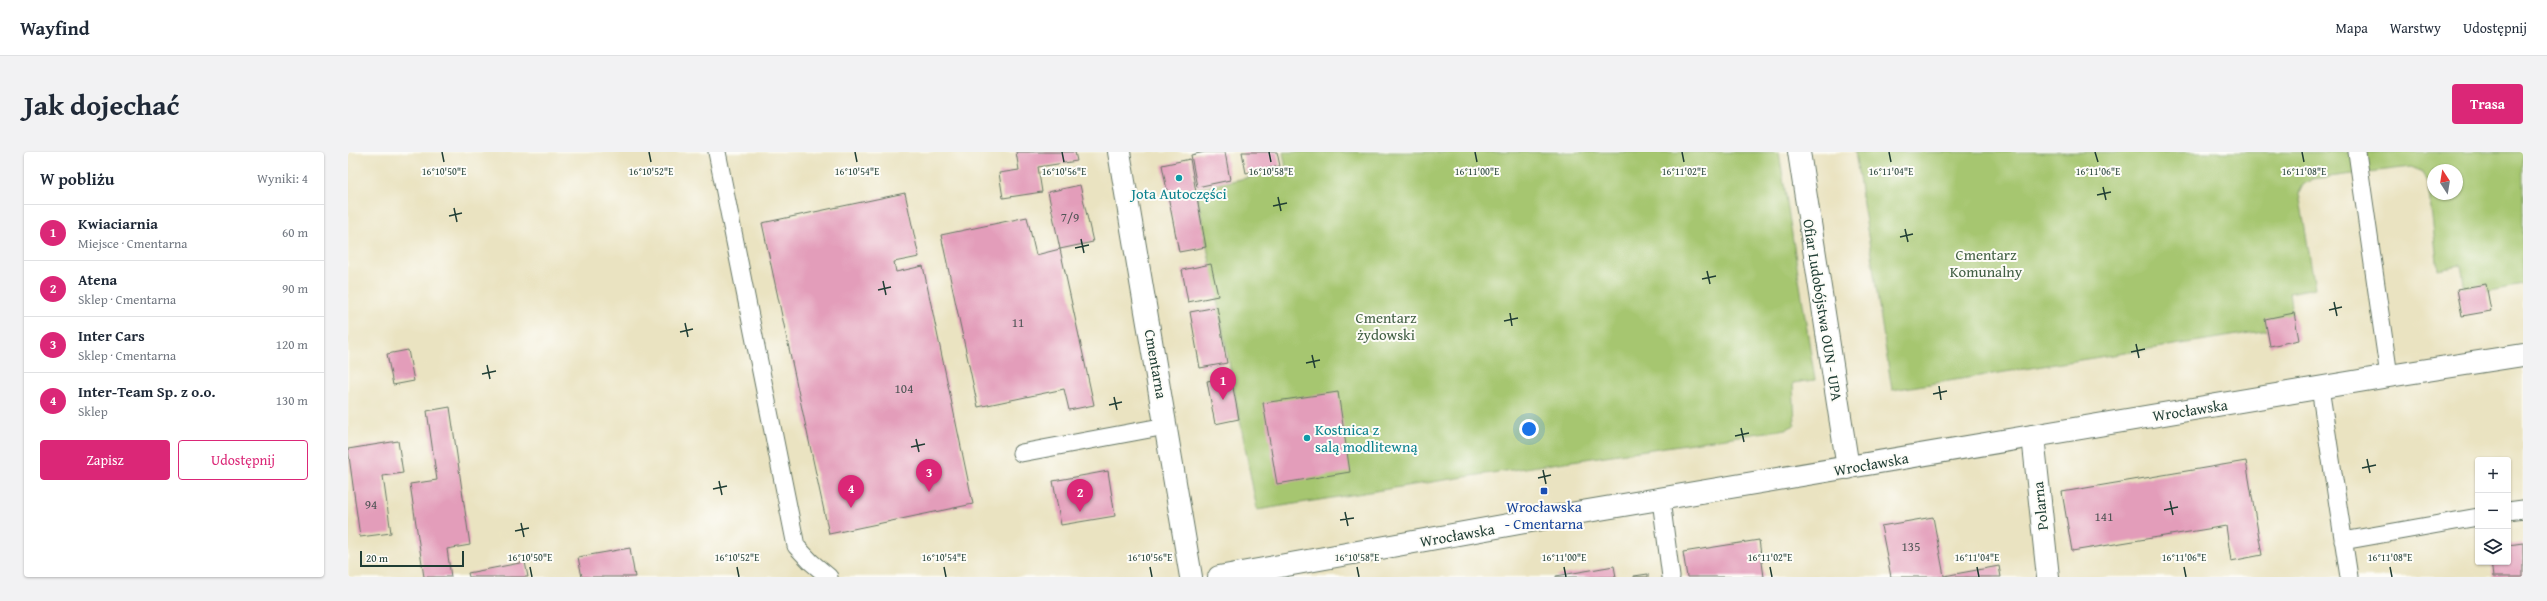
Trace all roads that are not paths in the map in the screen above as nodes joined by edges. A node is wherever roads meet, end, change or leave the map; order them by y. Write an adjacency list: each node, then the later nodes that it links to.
1 (717, 152): 18 (lane)
2 (1119, 152): 8 (main road, Cmentarna)
3 (1799, 152): 11 (main road, Ofiar Ludobójstwa OUN - UPA)
4 (2357, 152): 6 (lane)
5 (2523, 355): 6 (main road, Wrocławska)
6 (2389, 376): 7 (main road, Wrocławska)
7 (2320, 388): 9 (main road, Wrocławska); 16 (lane)
8 (1166, 426): 10 (lane); 19 (main road, Cmentarna)
9 (2033, 436): 11 (main road, Wrocławska); 22 (main road, Polarna)
10 (1021, 453)
11 (1848, 468): 12 (main road, Wrocławska)
12 (1661, 500): 17 (main road, Wrocławska); 21 (lane)
13 (2523, 509): 14 (lane)
14 (2511, 511)
15 (2475, 518): 16 (lane)
16 (2343, 540): 23 (lane)
17 (1267, 572): 20 (main road, Wrocławska)
18 (829, 577)
19 (1191, 577)
20 (1219, 577)
21 (1671, 577)
22 (2048, 577)
23 (2349, 577)

